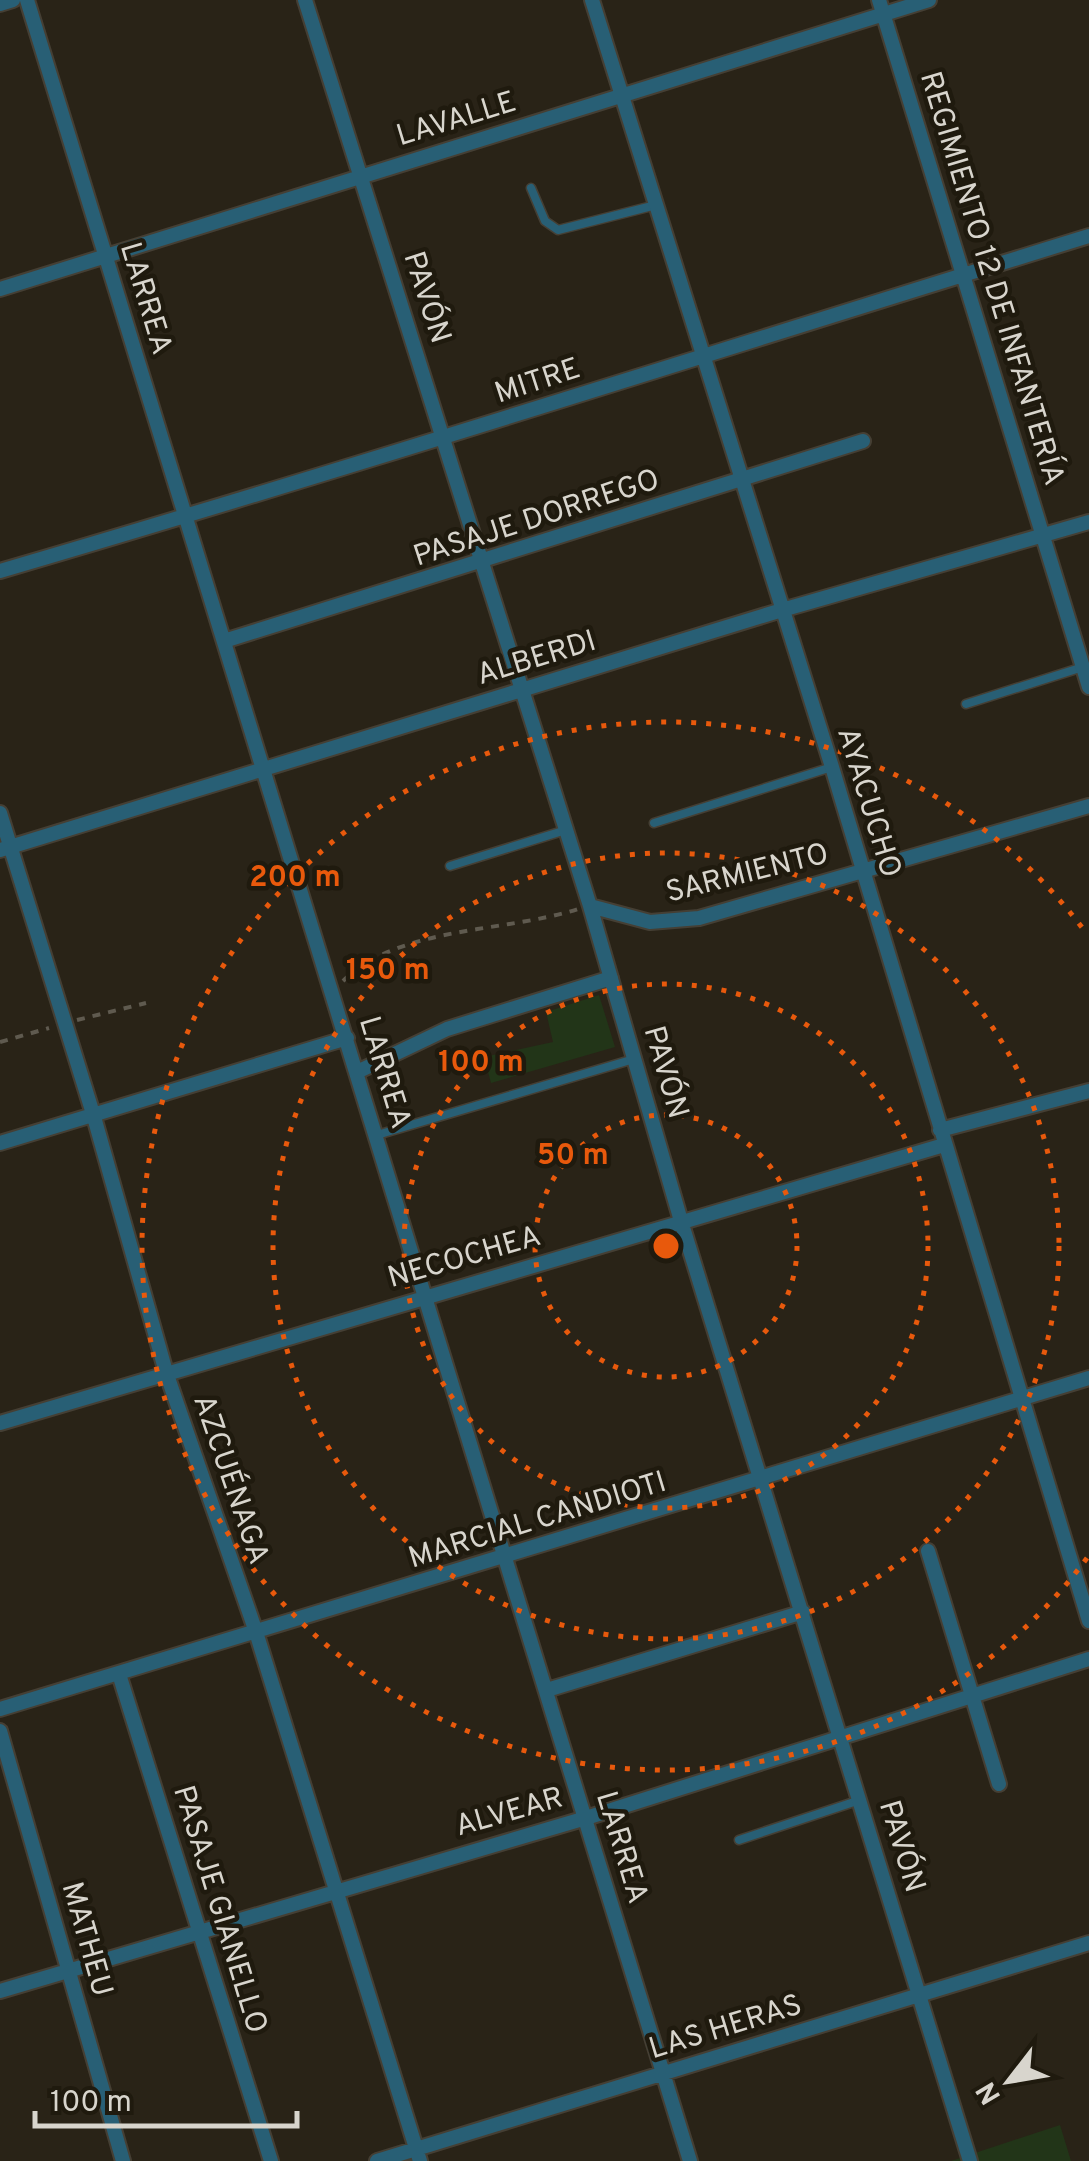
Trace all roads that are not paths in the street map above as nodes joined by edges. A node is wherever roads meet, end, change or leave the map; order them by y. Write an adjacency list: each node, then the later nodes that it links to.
1 (12, 0): 6 (street)
2 (27, 0): 13 (street, LARREA)
3 (305, 0): 9 (street, PAVÓN)
4 (592, 0): 8 (street, AYACUCHO)
5 (929, 0): 7 (street, LAVALLE)
6 (0, 4)
7 (881, 7): 8 (street, LAVALLE); 14 (street, REGIMIENTO 12 DE INFANTERÍA)
8 (622, 97): 9 (street, LAVALLE); 11 (street, AYACUCHO)
9 (360, 176): 13 (street, LAVALLE); 17 (street, PAVÓN)
10 (531, 188): 11 (lane)
11 (656, 205): 16 (street, AYACUCHO)
12 (1089, 236): 14 (street, MITRE)
13 (106, 256): 15 (street, LAVALLE); 20 (street, LARREA)
14 (965, 274): 16 (street, MITRE); 22 (street, REGIMIENTO 12 DE INFANTERÍA)
15 (0, 289)
16 (703, 354): 17 (street, MITRE); 19 (street, AYACUCHO)
17 (445, 439): 20 (street, MITRE); 23 (street, PAVÓN)
18 (863, 441): 19 (street, PASAJE DORREGO)
19 (742, 479): 23 (street, PASAJE DORREGO); 25 (street, AYACUCHO)
20 (186, 517): 24 (street, MITRE); 26 (street, LARREA)
21 (1089, 522): 22 (street, ALBERDI)
22 (1043, 536): 25 (street, ALBERDI); 27 (street, REGIMIENTO 12 DE INFANTERÍA)
23 (480, 564): 26 (street, PASAJE DORREGO); 29 (street, PAVÓN)
24 (0, 571)
25 (782, 610): 29 (street, ALBERDI); 31 (street, AYACUCHO)
26 (224, 641): 32 (street, LARREA)
27 (1083, 668): 28 (street, REGIMIENTO 12 DE INFANTERÍA); 30 (lane)
28 (1089, 687)
29 (521, 690): 32 (street, ALBERDI); 36 (street, PAVÓN)
30 (966, 704)
31 (832, 767): 35 (lane); 39 (street, AYACUCHO)
32 (264, 769): 37 (street, ALBERDI); 42 (street, LARREA)
33 (1089, 806): 39 (street, SARMIENTO)
34 (0, 813): 37 (street, AZCUÉNAGA)
35 (654, 822)
36 (566, 830): 38 (lane); 40 (street, PAVÓN)
37 (5, 848): 46 (street, AZCUÉNAGA)
38 (450, 866)
39 (863, 871): 40 (street, SARMIENTO); 48 (street, AYACUCHO)
40 (590, 906): 41 (street, PAVÓN)
41 (611, 978): 43 (street, PAVÓN); 44 (street)
42 (347, 1038): 44 (street, LARREA); 46 (street)
43 (634, 1059): 47 (lane); 50 (street, PAVÓN)
44 (357, 1072): 47 (street, LARREA)
45 (1089, 1090): 48 (street, NECOCHEA)
46 (94, 1117): 49 (street); 52 (street, AZCUÉNAGA)
47 (377, 1135): 51 (street, LARREA)
48 (942, 1138): 50 (street, NECOCHEA); 54 (street, AYACUCHO)
49 (0, 1142)
50 (681, 1222): 51 (street, NECOCHEA); 56 (street, PAVÓN)
51 (426, 1296): 52 (street, NECOCHEA); 58 (street, LARREA)
52 (166, 1372): 55 (street, NECOCHEA); 61 (street, AZCUÉNAGA)
53 (1089, 1378): 54 (street, MARCIAL CANDIOTI)
54 (1022, 1398): 56 (street, MARCIAL CANDIOTI); 60 (street, AYACUCHO)
55 (0, 1422)
56 (760, 1479): 58 (street, MARCIAL CANDIOTI); 59 (street, PAVÓN)
57 (928, 1552): 65 (street)
58 (506, 1557): 61 (street, MARCIAL CANDIOTI); 64 (street, LARREA)
59 (803, 1612): 64 (street); 68 (street, PAVÓN)
60 (1089, 1621)
61 (256, 1632): 63 (street, MARCIAL CANDIOTI); 73 (street, AZCUÉNAGA)
62 (1089, 1659): 65 (street, ALVEAR)
63 (119, 1674): 66 (street, MARCIAL CANDIOTI); 74 (street, PASAJE GIANELLO)
64 (547, 1690): 71 (street, LARREA)
65 (971, 1696): 68 (street, ALVEAR); 69 (street)
66 (0, 1709)
67 (0, 1732): 76 (street, MATHEU)
68 (841, 1736): 70 (street, PAVÓN); 71 (street, ALVEAR)
69 (999, 1784)
70 (860, 1800): 72 (lane); 78 (street, PAVÓN)
71 (586, 1818): 73 (street, ALVEAR); 79 (street, LARREA)
72 (739, 1840)
73 (337, 1889): 74 (street, ALVEAR); 80 (street, AZCUÉNAGA)
74 (199, 1932): 76 (street, ALVEAR); 82 (street, PASAJE GIANELLO)
75 (1089, 1943): 78 (street, LAS HERAS)
76 (69, 1972): 77 (street, ALVEAR); 81 (street, MATHEU)
77 (0, 1991)
78 (919, 1995): 79 (street, LAS HERAS); 85 (street, PAVÓN)
79 (664, 2073): 80 (street, LAS HERAS); 84 (street, LARREA)
80 (418, 2155): 83 (street, LAS HERAS)
81 (123, 2161)
82 (271, 2161)
83 (377, 2161)
84 (690, 2161)
85 (970, 2161)

